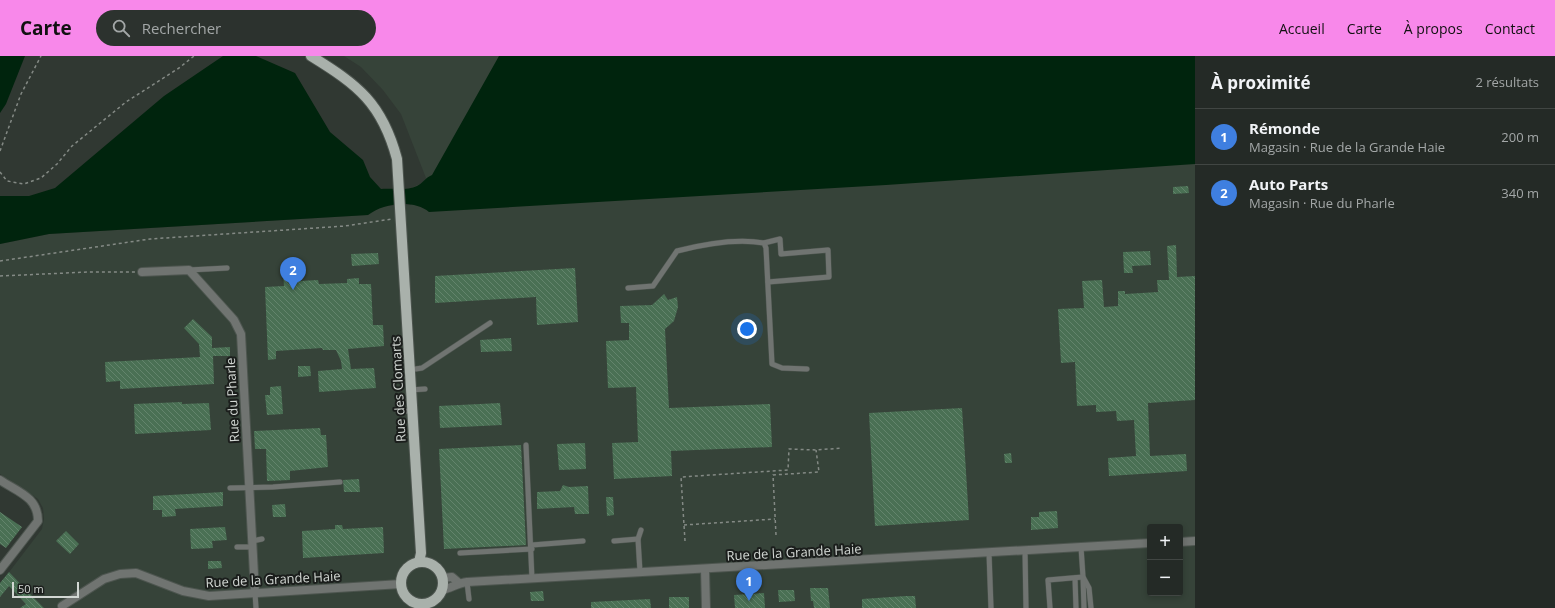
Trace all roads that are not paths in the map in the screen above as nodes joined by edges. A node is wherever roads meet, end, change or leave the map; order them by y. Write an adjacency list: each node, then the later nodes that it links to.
1 (311, 56): 10 (main road, Rue des Clomarts)
2 (764, 243): 6 (lane); 6 (lane); 7 (lane)
3 (227, 268): 4 (lane)
4 (189, 270): 5 (street); 18 (street, Rue du Pharle)
5 (142, 272)
6 (768, 282): 9 (lane)
7 (628, 288)
8 (490, 323): 10 (lane)
9 (807, 369)
10 (409, 370): 12 (main road, Rue des Clomarts)
11 (425, 389): 12 (lane)
12 (410, 390): 13 (main road, Rue des Clomarts)
13 (412, 410): 14 (lane); 35 (main road, Rue des Clomarts)
14 (398, 411)
15 (526, 445): 30 (lane)
16 (0, 480): 37 (street)
17 (340, 482): 18 (lane)
18 (249, 487): 19 (lane); 27 (street, Rue du Pharle)
19 (230, 488)
20 (641, 530): 22 (lane)
21 (262, 539): 27 (lane)
22 (638, 539): 24 (lane); 38 (lane)
23 (583, 541): 30 (lane)
24 (614, 541)
25 (1195, 541): 26 (street)
26 (1183, 542)
27 (252, 544): 29 (lane); 46 (street, Rue du Pharle)
28 (1147, 544): 31 (street, Rue de la Grande Haie)
29 (237, 547)
30 (532, 547): 33 (lane); 42 (lane)
31 (1081, 547): 32 (street, Rue de la Grande Haie); 39 (lane)
32 (1025, 551): 34 (street, Rue de la Grande Haie); 53 (lane)
33 (460, 553)
34 (989, 553): 36 (street, Rue de la Grande Haie); 52 (lane)
35 (419, 562): 40 (main road); 44 (main road)
36 (705, 569): 38 (street, Rue de la Grande Haie); 51 (street)
37 (0, 570)
38 (640, 572): 42 (street, Rue de la Grande Haie)
39 (1083, 577): 41 (lane); 56 (lane); 57 (lane)
40 (442, 578): 43 (street); 45 (main road)
41 (1075, 578): 54 (lane); 55 (lane)
42 (532, 579): 43 (street, Rue de la Grande Haie)
43 (463, 583): 45 (street, Rue de la Grande Haie); 47 (lane)
44 (401, 584): 46 (street, Rue de la Grande Haie); 49 (main road)
45 (442, 590): 49 (main road)
46 (255, 593): 48 (street, Rue de la Grande Haie); 50 (lane)
47 (469, 599)
48 (62, 606)
49 (422, 606)
50 (256, 608)
51 (706, 608)
52 (991, 608)
53 (1026, 608)
54 (1050, 608)
55 (1076, 608)
56 (1084, 608)
57 (1091, 608)

